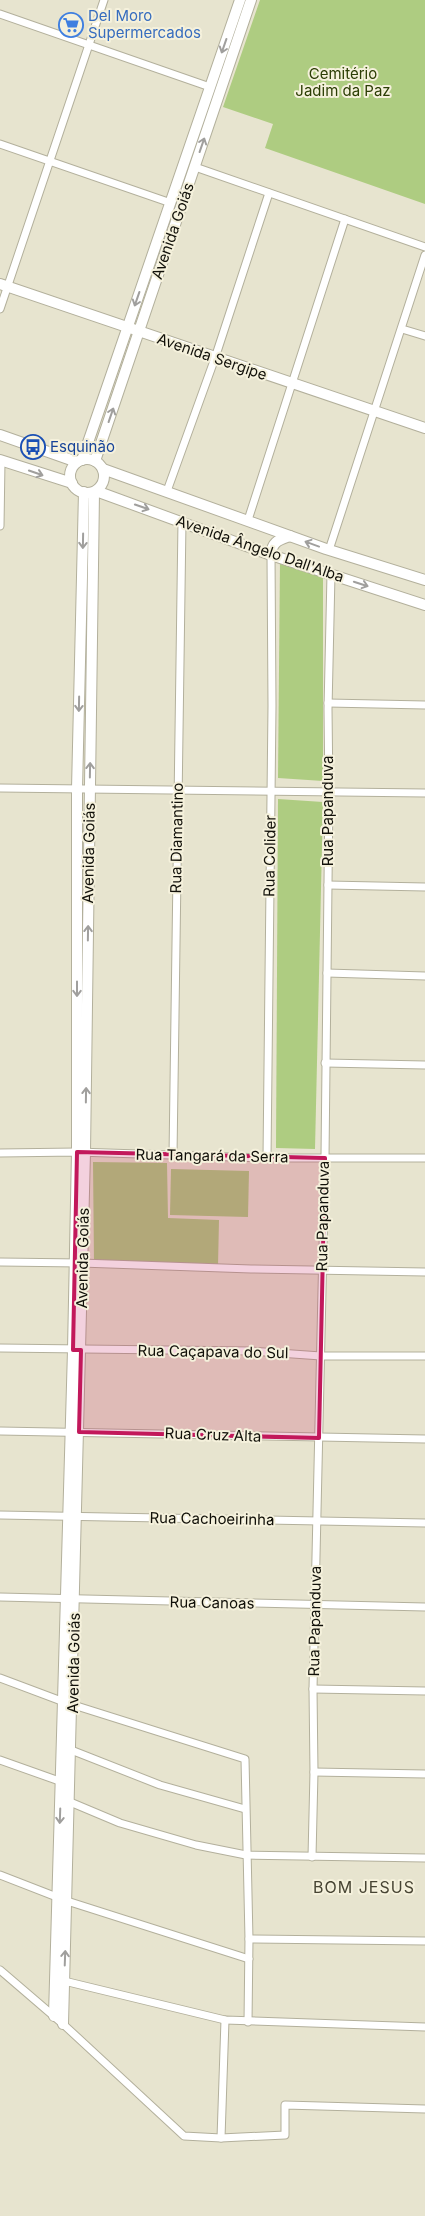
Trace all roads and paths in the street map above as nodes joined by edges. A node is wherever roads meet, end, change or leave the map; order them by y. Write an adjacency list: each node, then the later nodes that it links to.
1 (104, 0): 5 (street)
2 (240, 0): 6 (street, Avenida Goiás, one-way to 6)
3 (251, 0): 9 (street, Avenida Goiás, one-way to 3)
4 (0, 14): 5 (street)
5 (88, 44): 6 (street); 8 (street)
6 (210, 87): 11 (street, Avenida Goiás)
7 (0, 144): 8 (street)
8 (51, 160): 11 (street); 15 (street)
9 (195, 167): 10 (street); 19 (street, Avenida Goiás)
10 (269, 192): 12 (street); 21 (street)
11 (171, 202): 17 (street, Avenida Goiás, one-way to 17)
12 (345, 219): 13 (street); 22 (street)
13 (425, 247)
14 (425, 255): 18 (street)
15 (4, 285): 16 (street); 17 (street, Avenida Sergipe)
16 (0, 309)
17 (128, 328): 19 (street, Avenida Sergipe); 27 (street, Avenida Goiás)
18 (402, 329): 20 (street); 23 (street)
19 (139, 332): 21 (street, Avenida Sergipe); 28 (street, Avenida Goiás, one-way to 19)
20 (425, 336)
21 (216, 358): 22 (street, Avenida Sergipe); 31 (street)
22 (292, 384): 23 (street, Avenida Sergipe); 33 (street)
23 (375, 411): 24 (street, Avenida Sergipe); 37 (street)
24 (425, 428)
25 (0, 435): 27 (street)
26 (1, 460): 30 (street, one-way to 30); 35 (street)
27 (80, 461): 28 (street); 30 (street)
28 (95, 461): 29 (street)
29 (103, 469): 31 (street, Avenida Ângelo Dall'Alba); 32 (street)
30 (72, 483): 32 (street)
31 (167, 491): 33 (street, Avenida Ângelo Dall'Alba)
32 (91, 492): 34 (street, Avenida Ângelo Dall'Alba, one-way to 34); 45 (street, Avenida Goiás, one-way to 32); 46 (street, Avenida Goiás, one-way to 46)
33 (248, 520): 36 (street, Avenida Ângelo Dall'Alba)
34 (182, 521): 38 (street, Avenida Ângelo Dall'Alba); 47 (street, Rua Diamantino)
35 (0, 526)
36 (290, 536): 37 (street, Avenida Ângelo Dall'Alba, one-way to 36); 38 (street)
37 (329, 550): 40 (street, Avenida Ângelo Dall'Alba)
38 (271, 555): 39 (street, Avenida Ângelo Dall'Alba); 48 (street, Rua Colider)
39 (331, 574): 41 (street, Avenida Ângelo Dall'Alba, one-way to 41); 42 (street, Rua Papanduva)
40 (425, 580)
41 (425, 606)
42 (328, 703): 43 (street); 49 (street, Rua Papanduva)
43 (425, 705)
44 (0, 788): 46 (street)
45 (90, 788): 46 (street); 47 (street); 57 (street, Avenida Goiás, one-way to 45)
46 (77, 789): 57 (street, Avenida Goiás, one-way to 57)
47 (177, 789): 48 (street); 59 (street, Rua Diamantino)
48 (270, 790): 49 (street); 60 (street, Rua Colider)
49 (329, 792): 50 (street); 51 (street, Rua Papanduva)
50 (425, 793)
51 (328, 885): 52 (street); 53 (street, Rua Papanduva)
52 (425, 887)
53 (326, 973): 54 (street); 55 (street, Rua Papanduva)
54 (425, 976)
55 (325, 1063): 56 (street); 61 (street, Rua Papanduva)
56 (425, 1065)
57 (81, 1152): 58 (street, Rua Tangará da Serra); 59 (street, Rua Tangará da Serra); 64 (street, Avenida Goiás)
58 (0, 1153)
59 (173, 1156): 60 (street, Rua Tangará da Serra)
60 (267, 1158): 61 (street, Rua Tangará da Serra)
61 (325, 1158): 62 (street, Rua Tangará da Serra); 65 (street, Rua Papanduva)
62 (425, 1158)
63 (0, 1262): 64 (street)
64 (78, 1263): 65 (street); 68 (street, Avenida Goiás)
65 (322, 1270): 66 (street); 69 (street, Rua Papanduva)
66 (425, 1272)
67 (0, 1348): 68 (street, Rua Caçapava do Sul)
68 (77, 1350): 69 (street, Rua Caçapava do Sul); 72 (street, Avenida Goiás)
69 (321, 1356): 70 (street, Rua Caçapava do Sul); 73 (street, Rua Papanduva)
70 (425, 1356)
71 (0, 1431): 72 (street, Rua Cruz Alta)
72 (76, 1432): 73 (street, Rua Cruz Alta); 76 (street, Avenida Goiás)
73 (319, 1438): 74 (street, Rua Cruz Alta); 77 (street, Rua Papanduva)
74 (425, 1439)
75 (0, 1515): 76 (street, Rua Cachoeirinha)
76 (74, 1516): 77 (street, Rua Cachoeirinha); 80 (street, Avenida Goiás)
77 (317, 1521): 78 (street, Rua Cachoeirinha); 81 (street, Rua Papanduva)
78 (425, 1523)
79 (0, 1597): 80 (street, Rua Canoas)
80 (71, 1599): 81 (street, Rua Canoas); 86 (street, Avenida Goiás)
81 (315, 1606): 82 (street, Rua Canoas); 84 (street, Rua Papanduva)
82 (425, 1607)
83 (0, 1678): 86 (street)
84 (313, 1689): 85 (street); 89 (street, Rua Papanduva)
85 (425, 1691)
86 (68, 1703): 87 (street, Avenida Goiás); 91 (street, Avenida Goiás); 93 (street)
87 (71, 1750): 92 (street, Avenida Goiás); 93 (street)
88 (0, 1760): 91 (street)
89 (314, 1772): 90 (street); 95 (street, Rua Papanduva)
90 (425, 1774)
91 (62, 1782): 98 (street, Avenida Goiás, one-way to 98)
92 (70, 1802): 94 (street); 98 (street, Avenida Goiás)
93 (244, 1809): 94 (street)
94 (246, 1855): 95 (street); 99 (street)
95 (312, 1857): 96 (street)
96 (425, 1858)
97 (0, 1875): 98 (street)
98 (62, 1899): 101 (street); 103 (street, Avenida Goiás)
99 (249, 1940): 100 (street); 101 (street)
100 (425, 1941)
101 (249, 1958): 106 (street)
102 (0, 1970): 104 (street)
103 (60, 1980): 104 (street, Avenida Goiás); 105 (street); 107 (street, Avenida Goiás)
104 (54, 2016): 107 (street)
105 (225, 2020): 106 (street); 110 (street)
106 (248, 2022): 108 (street)
107 (63, 2024): 110 (street)
108 (425, 2027)
109 (425, 2109): 110 (street)
110 (221, 2138)

